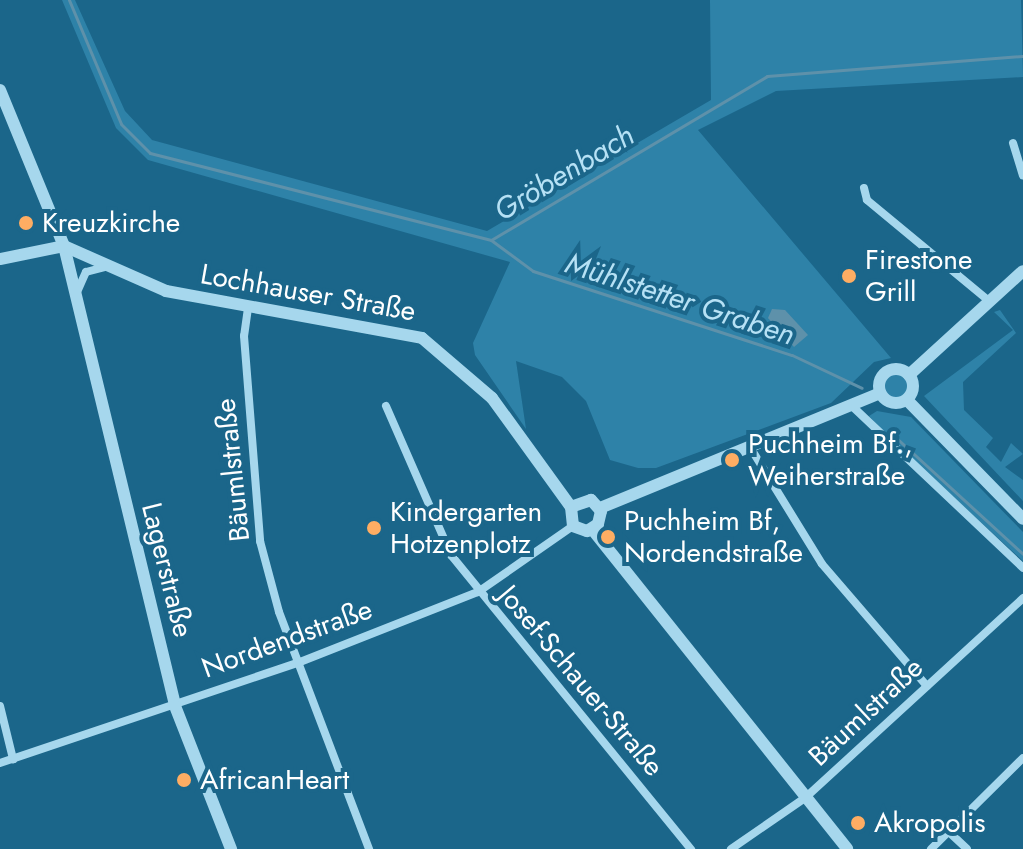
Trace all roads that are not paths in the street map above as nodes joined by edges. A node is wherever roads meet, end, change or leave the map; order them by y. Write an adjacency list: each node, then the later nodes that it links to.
1 (0, 90): 5 (street, Lagerstraße)
2 (1013, 143): 3 (street)
3 (1023, 176)
4 (864, 188): 10 (street)
5 (64, 246): 6 (street); 7 (street, Lochhauser Straße); 9 (street, Lagerstraße)
6 (0, 259)
7 (109, 266): 9 (street); 11 (street, Lochhauser Straße)
8 (1023, 271): 10 (street)
9 (77, 297): 29 (street, Lagerstraße)
10 (989, 301): 12 (street)
11 (248, 308): 18 (street, Lochhauser Straße); 26 (street, Bäumlstraße)
12 (909, 375): 13 (street); 14 (street)
13 (880, 393): 14 (street); 16 (street)
14 (907, 400): 20 (street)
15 (386, 406): 24 (street, Josef-Schauer-Straße)
16 (853, 407): 17 (street); 23 (street)
17 (750, 447): 19 (street); 27 (street)
18 (571, 507): 19 (street); 21 (street, Lochhauser Straße)
19 (600, 508): 22 (street)
20 (1023, 519)
21 (573, 526): 22 (street); 24 (street, Nordendstraße)
22 (592, 529): 33 (street)
23 (1023, 568)
24 (478, 592): 26 (street, Nordendstraße); 37 (street, Josef-Schauer-Straße)
25 (1023, 598): 27 (street, Bäumlstraße)
26 (300, 662): 29 (street, Nordendstraße); 36 (street, Bäumlstraße)
27 (927, 686): 33 (street, Bäumlstraße)
28 (0, 706): 31 (street)
29 (175, 706): 31 (street, Nordendstraße); 35 (street, Lagerstraße)
30 (1023, 758): 34 (street)
31 (13, 759): 32 (street, Nordendstraße)
32 (0, 763)
33 (805, 798): 38 (street, Bäumlstraße); 39 (street)
34 (950, 833): 40 (street); 41 (street)
35 (231, 849)
36 (369, 849)
37 (691, 849)
38 (731, 849)
39 (847, 849)
40 (931, 849)
41 (967, 849)

